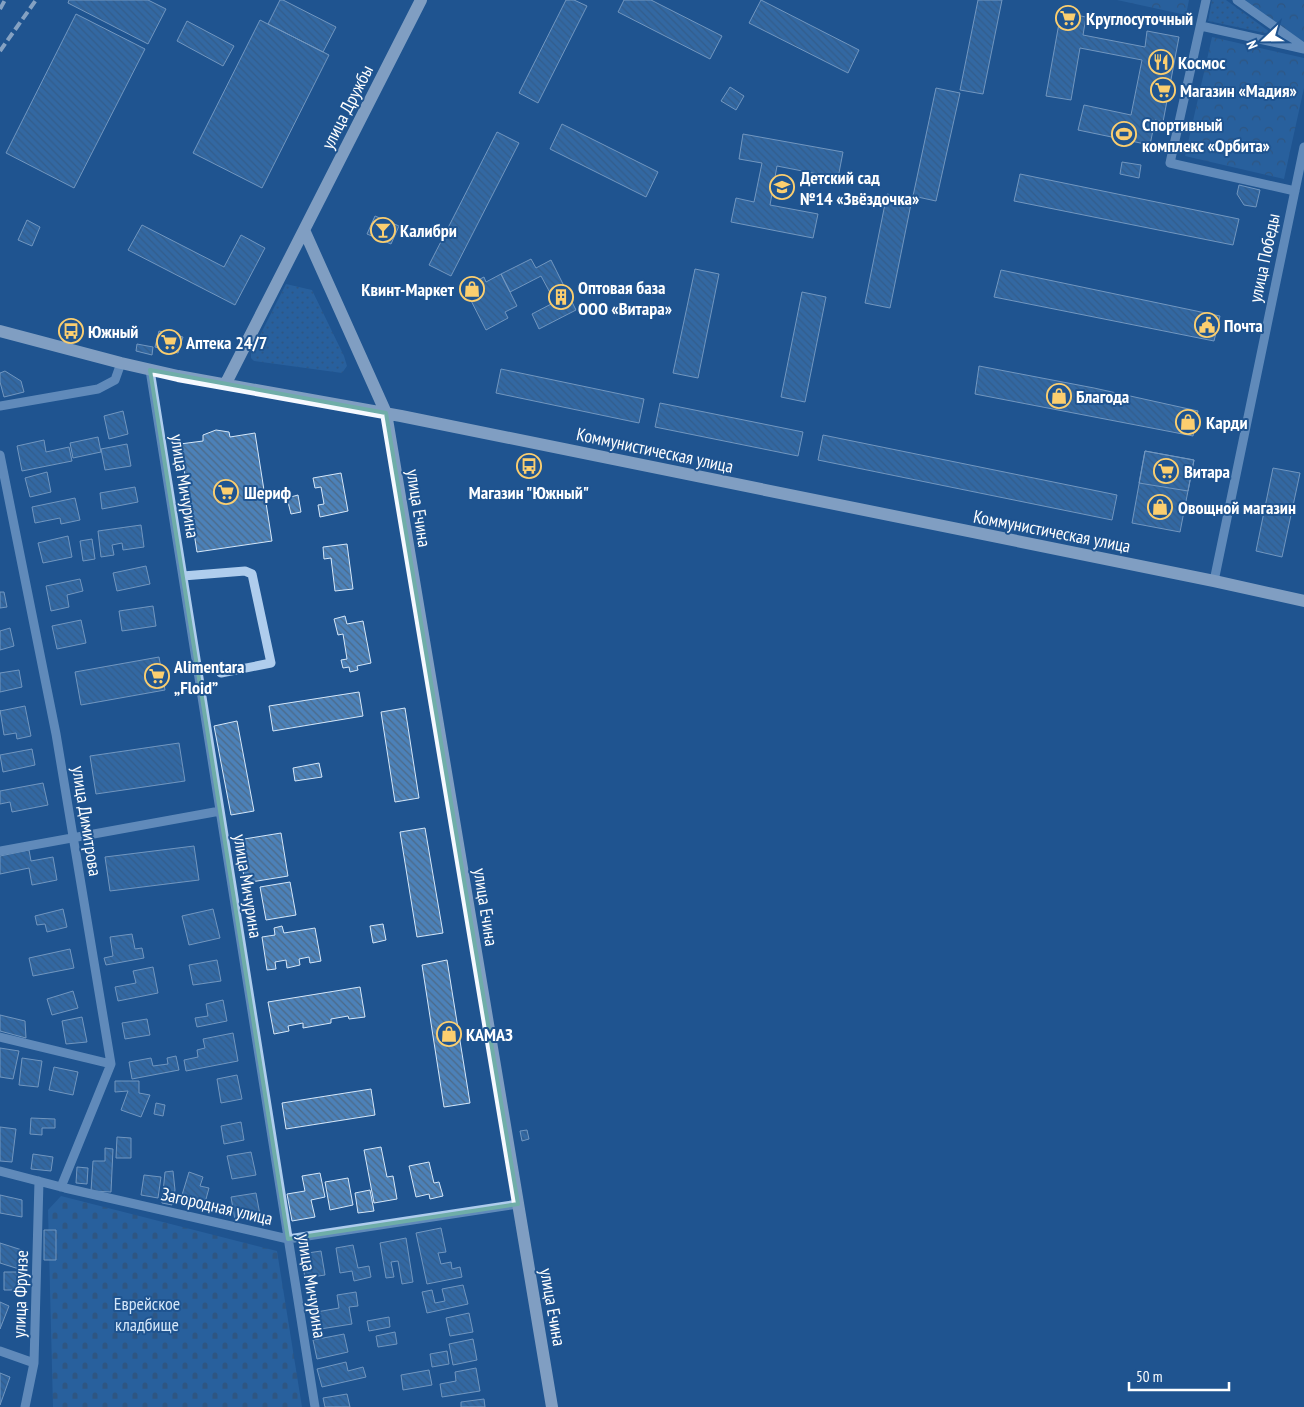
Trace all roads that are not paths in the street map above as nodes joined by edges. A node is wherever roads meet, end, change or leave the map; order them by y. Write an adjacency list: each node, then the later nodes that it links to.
1 (421, 0): 8 (main road, улица Дружбы)
2 (1206, 0): 4 (street)
3 (1237, 0): 5 (street)
4 (1201, 26): 5 (street); 7 (street)
5 (1304, 49)
6 (1304, 147): 7 (street, улица Победы)
7 (1294, 191): 17 (street, улица Победы)
8 (304, 230): 12 (main road, улица Дружбы); 14 (main road)
9 (0, 331): 10 (main road, Коммунистическая улица)
10 (122, 363): 11 (main road, Коммунистическая улица); 13 (street)
11 (150, 370): 12 (main road, Коммунистическая улица); 16 (street, улица Мичурина)
12 (226, 383): 14 (main road, Коммунистическая улица)
13 (0, 406)
14 (386, 413): 17 (main road, Коммунистическая улица); 28 (main road, улица Ечина)
15 (0, 455): 21 (street, улица Димитрова)
16 (183, 576): 19 (street); 20 (street, улица Мичурина)
17 (1214, 581): 18 (main road, Коммунистическая улица)
18 (1304, 601)
19 (221, 673)
20 (220, 812): 21 (street); 29 (street, улица Мичурина)
21 (74, 838): 22 (street); 24 (street, улица Димитрова)
22 (0, 851)
23 (0, 1037): 24 (street)
24 (111, 1064): 27 (street)
25 (0, 1171): 26 (street, Загородная улица)
26 (39, 1181): 27 (street, Загородная улица); 31 (street, улица Фрунзе)
27 (61, 1187): 29 (street, Загородная улица)
28 (518, 1204): 29 (street, Загородная улица); 34 (main road, улица Ечина)
29 (288, 1239): 33 (street, улица Мичурина)
30 (0, 1351): 31 (street)
31 (34, 1363): 32 (street, улица Фрунзе)
32 (25, 1407)
33 (315, 1407)
34 (552, 1407)

